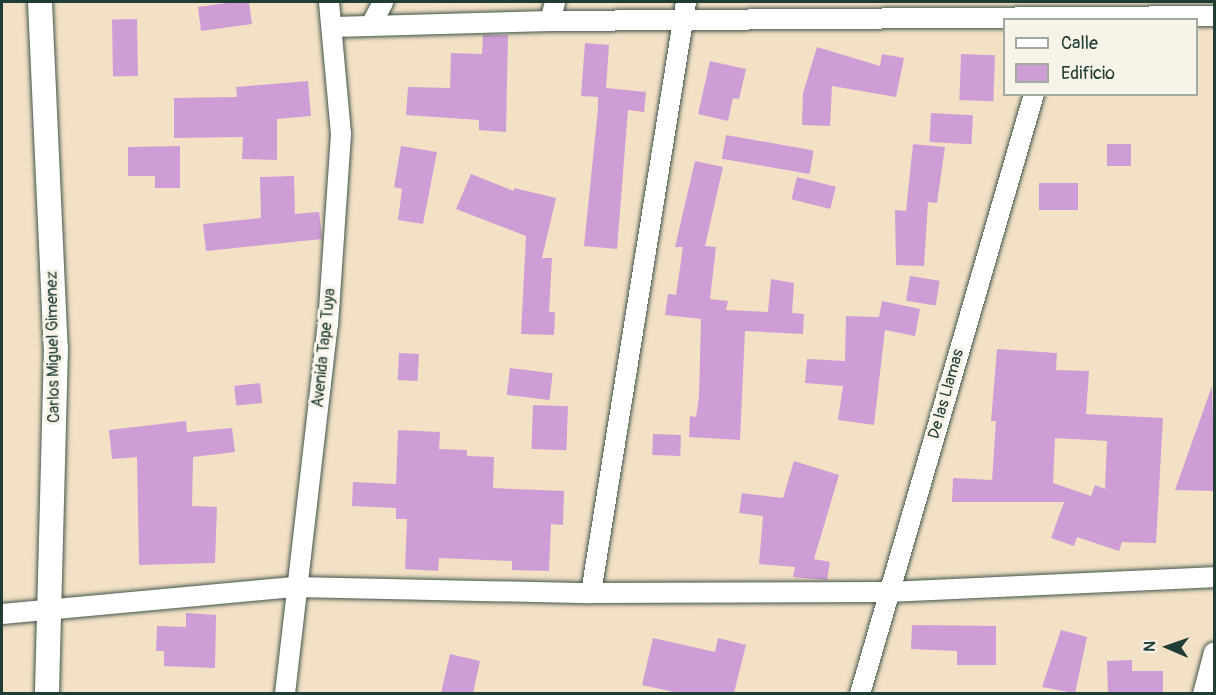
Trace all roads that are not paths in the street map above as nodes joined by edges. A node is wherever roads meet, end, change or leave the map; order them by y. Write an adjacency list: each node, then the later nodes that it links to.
1 (40, 2): 16 (street, Carlos Miguel Gimenez)
2 (329, 2): 10 (street, Avenida Tape Tuya)
3 (383, 2): 9 (street)
4 (555, 2): 8 (street)
5 (684, 11): 6 (street); 8 (street); 15 (street)
6 (1058, 13): 7 (street)
7 (1215, 16)
8 (550, 21): 9 (street)
9 (371, 25): 10 (street)
10 (333, 27): 13 (street, Avenida Tape Tuya)
11 (1033, 96): 14 (street, De las Llamas)
12 (1215, 577): 14 (street)
13 (294, 587): 15 (street); 16 (street); 20 (street, Avenida Tape Tuya)
14 (887, 592): 15 (street); 21 (street, De las Llamas)
15 (591, 593)
16 (48, 612): 17 (street); 19 (street, Carlos Miguel Gimenez)
17 (2, 614)
18 (1215, 652): 22 (street)
19 (47, 693)
20 (285, 693)
21 (860, 693)
22 (1203, 693)

